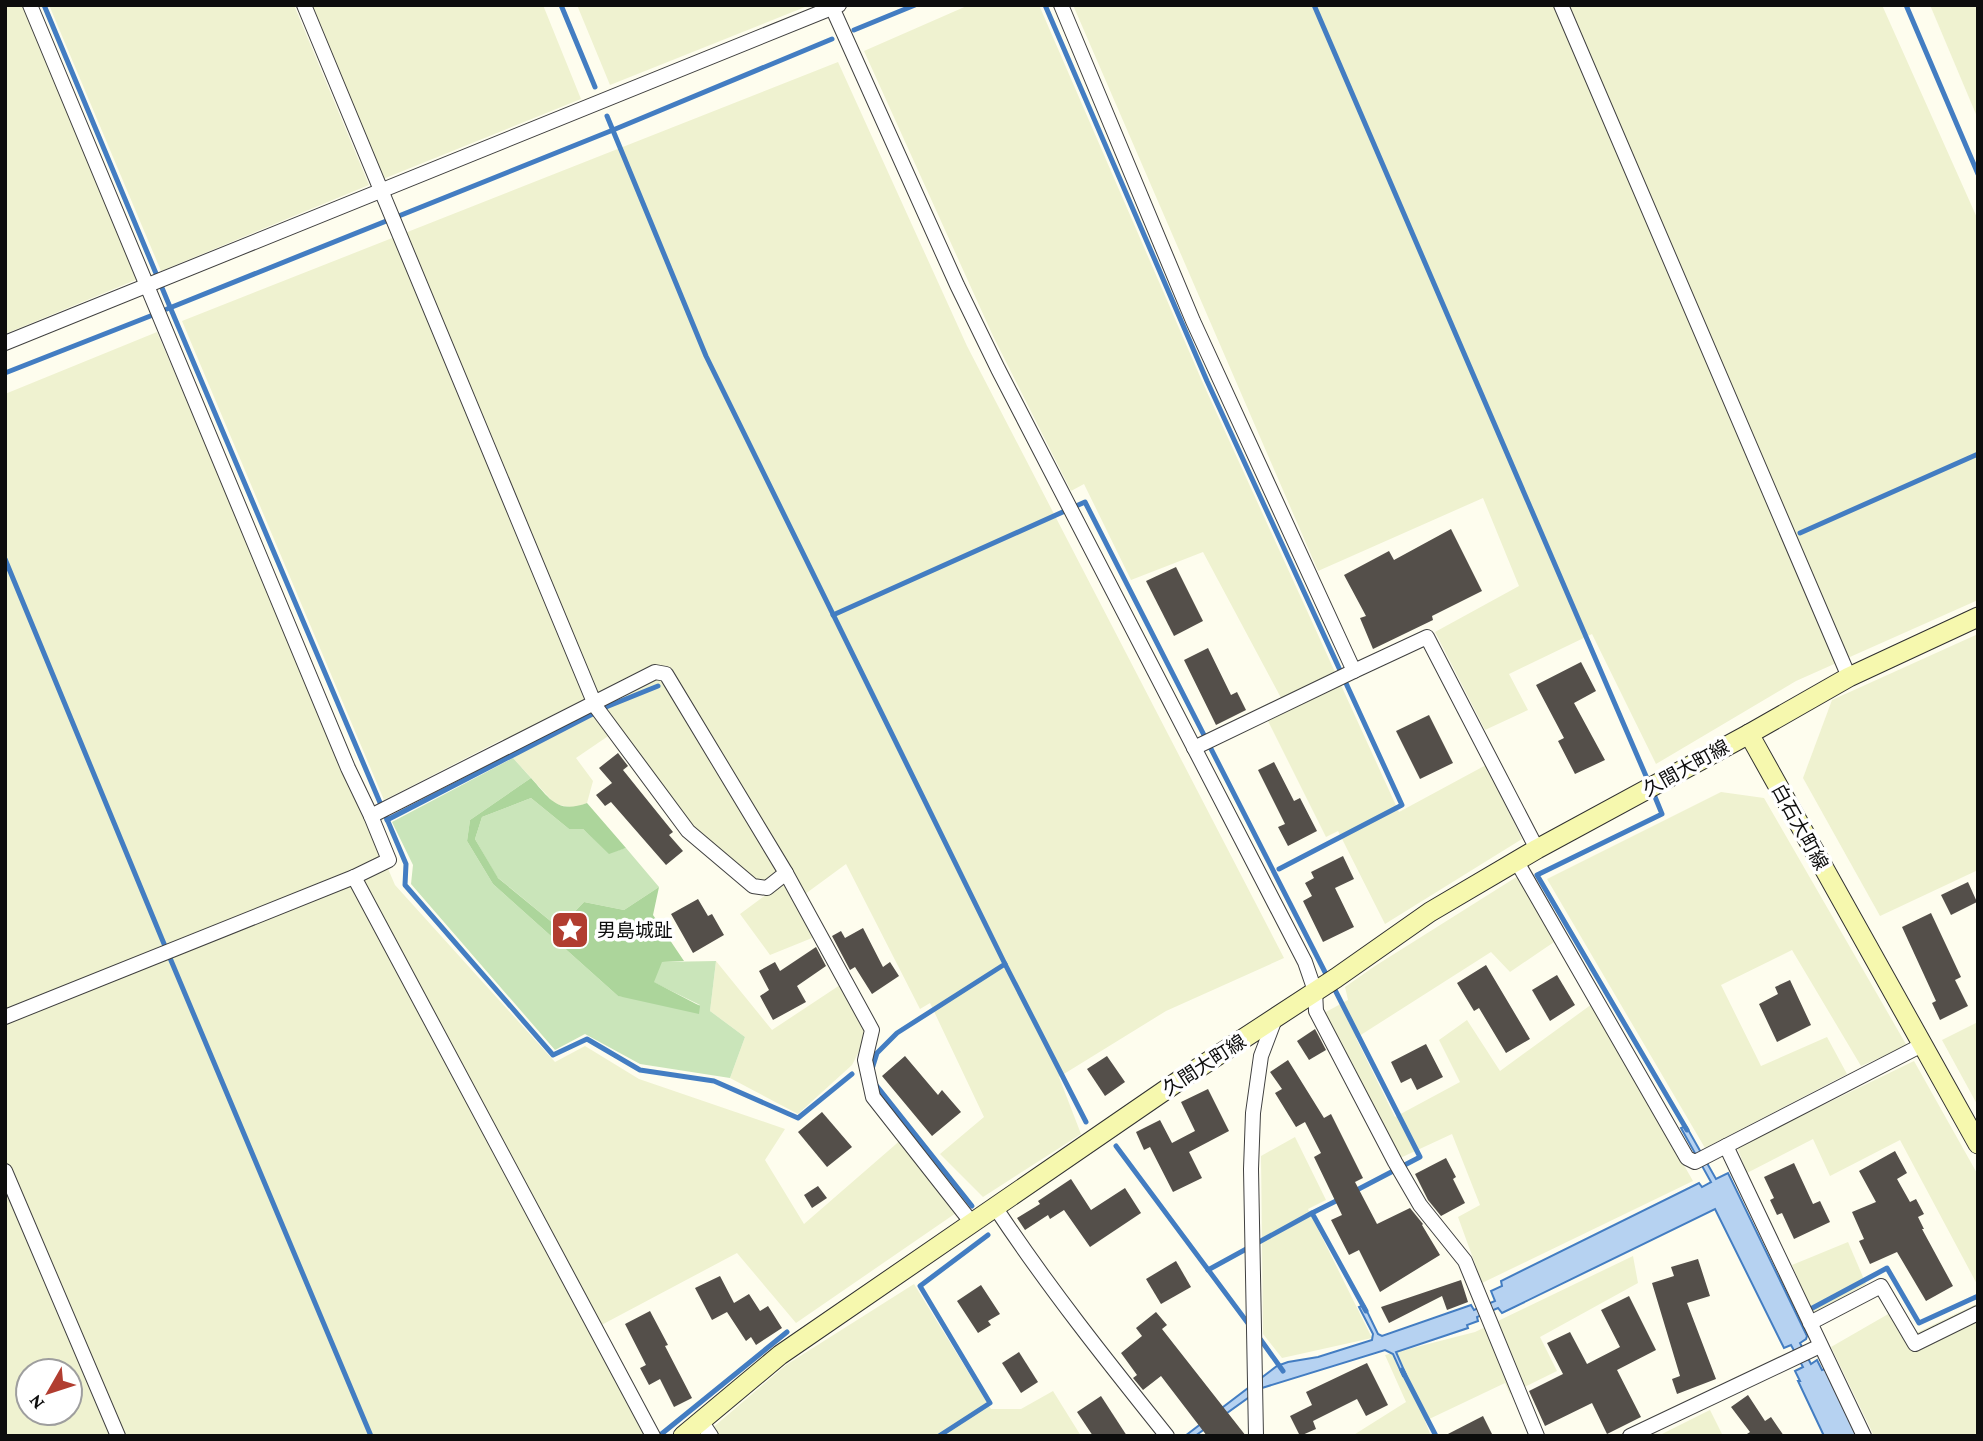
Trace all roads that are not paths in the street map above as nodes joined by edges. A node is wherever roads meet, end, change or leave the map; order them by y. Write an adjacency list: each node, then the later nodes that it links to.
1 (30, 5): 7 (street)
2 (304, 5): 6 (street)
3 (1061, 5): 10 (street)
4 (1561, 5): 11 (street)
5 (834, 6): 6 (street); 14 (street)
6 (380, 191): 7 (street); 12 (street)
7 (156, 282): 8 (street); 15 (street)
8 (5, 343)
9 (1978, 617): 11 (main road)
10 (1346, 675): 14 (street); 16 (street)
11 (1849, 677): 13 (main road)
12 (598, 709): 15 (street); 18 (street); 18 (street)
13 (1749, 734): 16 (main road, 久間大町線); 23 (main road, 白石大町線)
14 (1203, 743): 20 (street)
15 (371, 816): 19 (street)
16 (1537, 849): 17 (main road, 久間大町線)
17 (1517, 862): 20 (main road, 久間大町線); 25 (street)
18 (786, 873): 28 (street)
19 (354, 877): 21 (street); 33 (street)
20 (1325, 985): 22 (main road, 久間大町線); 38 (street)
21 (5, 1017)
22 (1275, 1019): 27 (main road, 久間大町線); 37 (street)
23 (1923, 1045): 24 (main road, 白石大町線); 25 (street)
24 (1978, 1144)
25 (1726, 1146): 30 (street)
26 (5, 1171): 34 (street)
27 (995, 1207): 28 (main road, 久間大町線); 36 (street)
28 (972, 1223): 32 (main road, 久間大町線)
29 (1978, 1313): 30 (street)
30 (1806, 1315): 31 (street)
31 (1815, 1348): 39 (street); 40 (street)
32 (706, 1428): 35 (main road, 久間大町線)
33 (652, 1435)
34 (118, 1436)
35 (684, 1436)
36 (1167, 1436)
37 (1256, 1436)
38 (1537, 1436)
39 (1630, 1436)
40 (1864, 1436)

